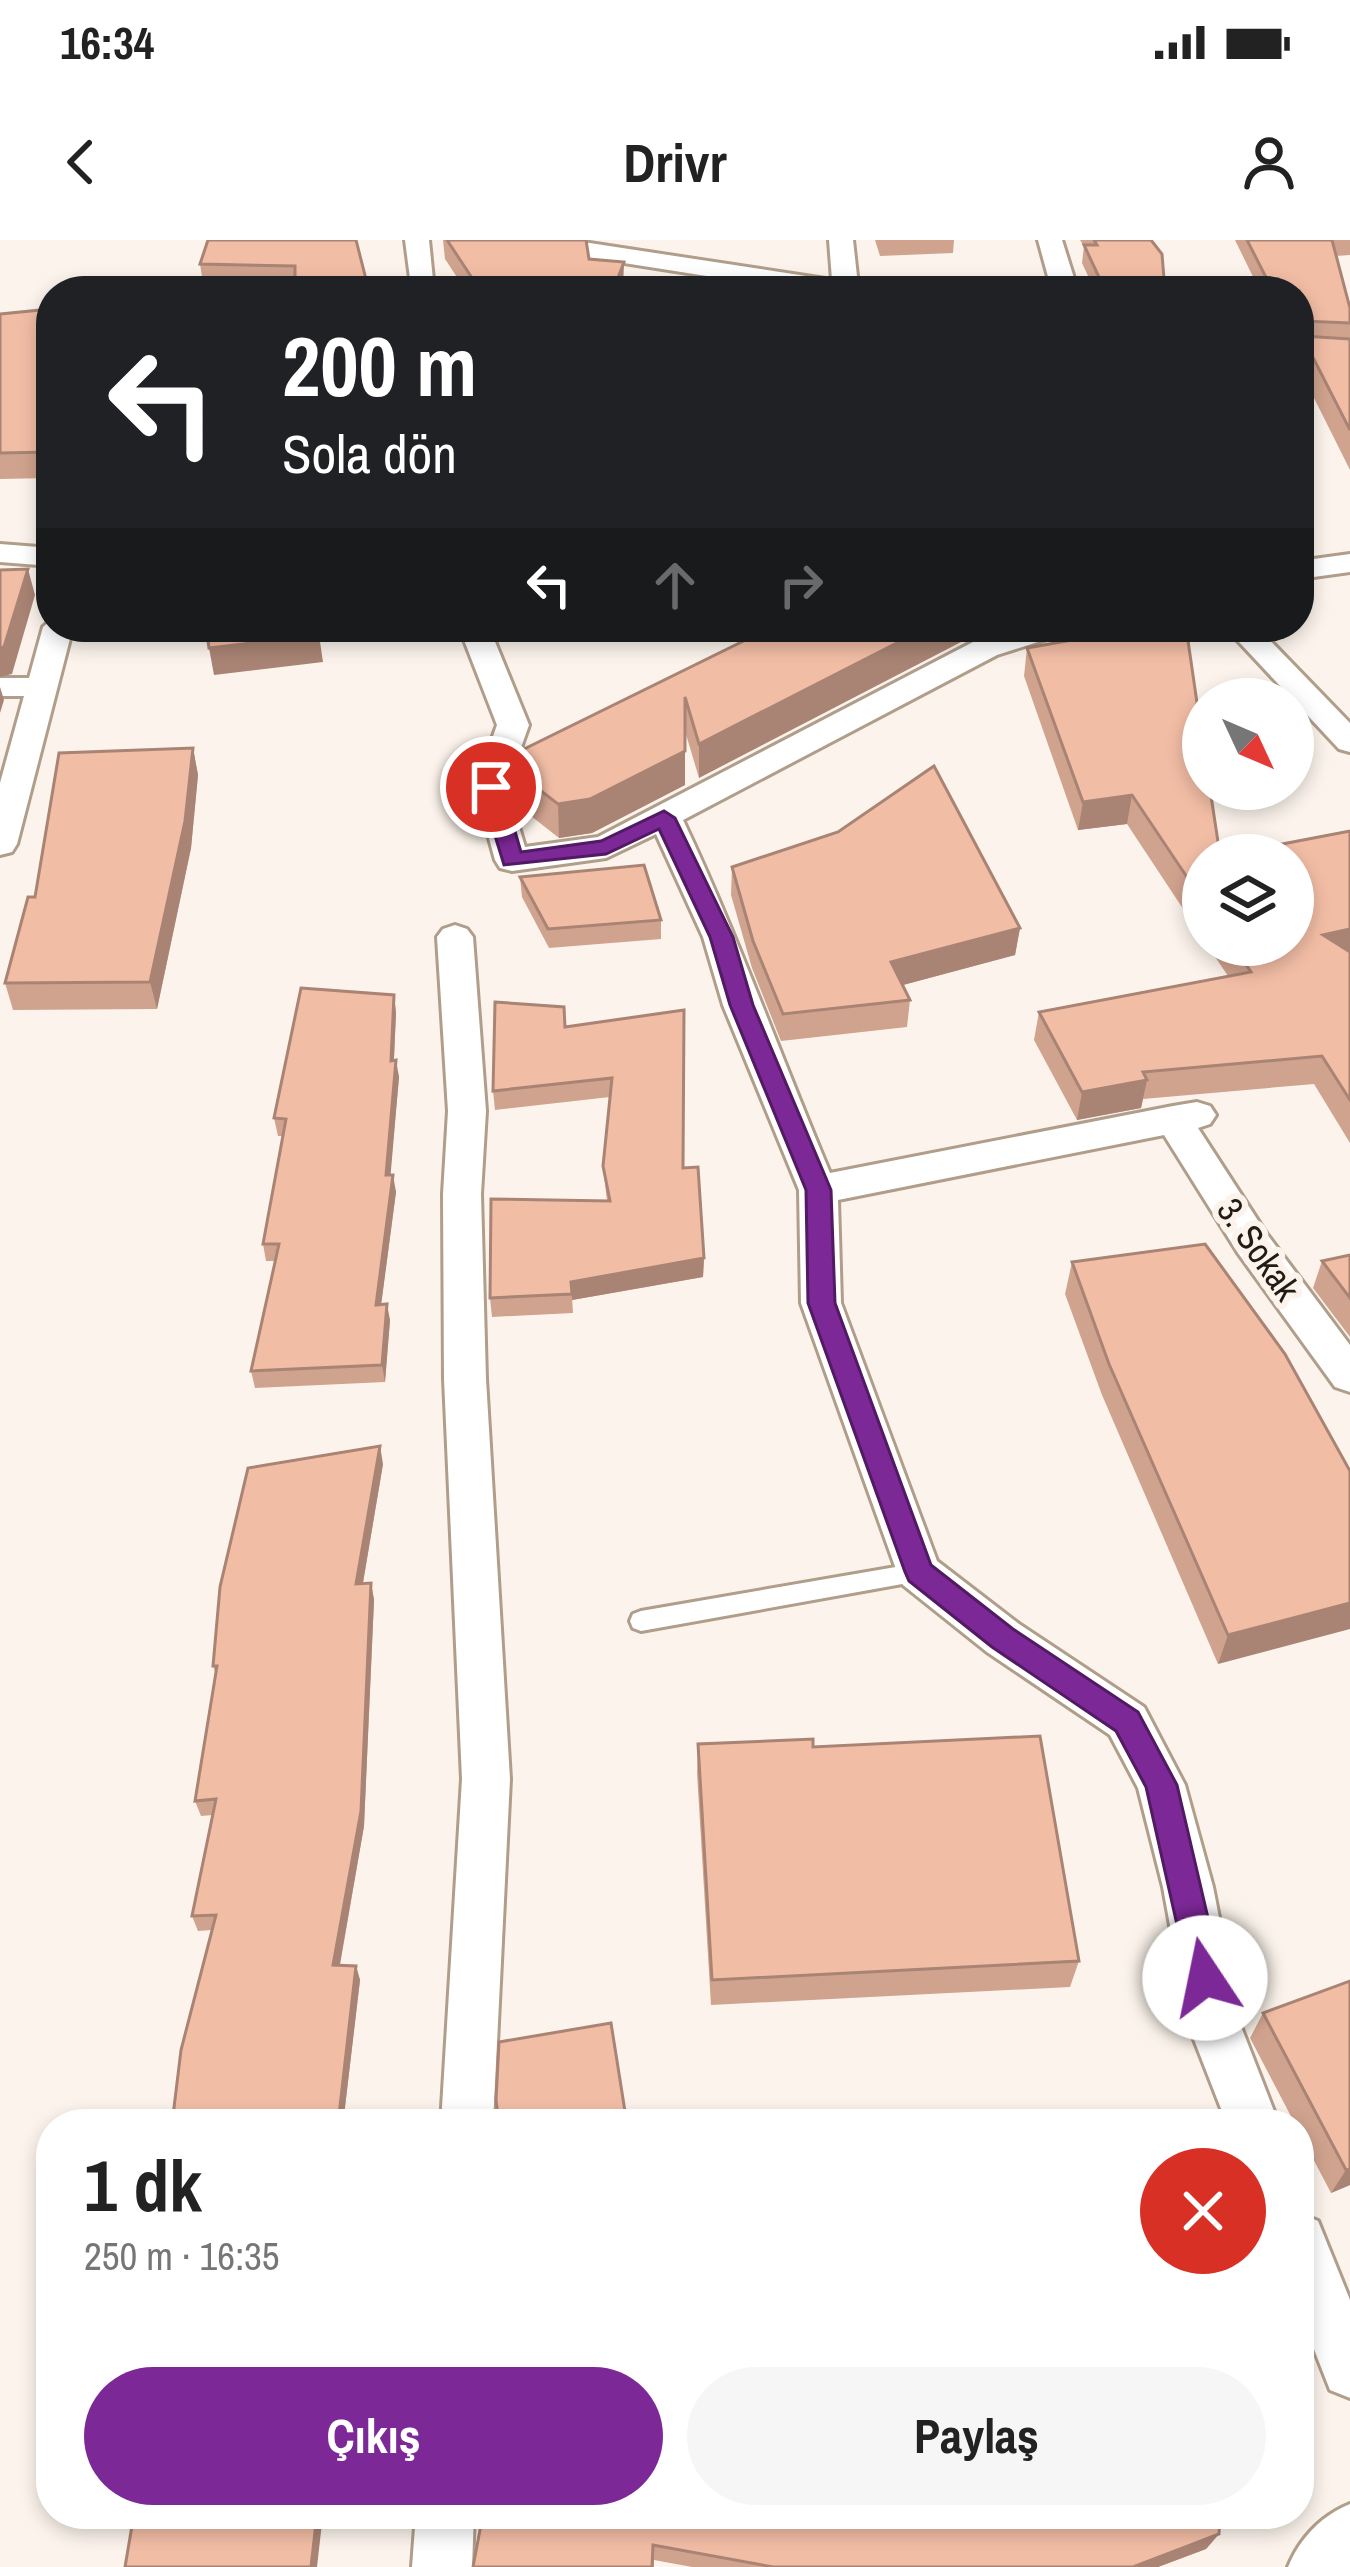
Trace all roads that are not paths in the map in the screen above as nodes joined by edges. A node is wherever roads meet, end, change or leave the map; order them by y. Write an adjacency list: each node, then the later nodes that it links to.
1 (417, 240): 5 (street)
2 (522, 240): 6 (street)
3 (841, 240): 7 (street)
4 (1050, 240): 8 (street)
5 (420, 276)
6 (752, 276)
7 (846, 276)
8 (1061, 276)
9 (0, 554): 10 (street)
10 (36, 555)
11 (1350, 563): 12 (street)
12 (1314, 568)
13 (54, 642): 17 (street)
14 (480, 642): 20 (street)
15 (1006, 642): 20 (street)
16 (1254, 642): 19 (street)
17 (43, 687): 18 (street); 21 (street)
18 (0, 688)
19 (1350, 742)
20 (664, 818): 23 (street)
21 (0, 844)
22 (454, 937): 27 (street)
23 (818, 1190): 24 (street, 3. Sokak); 25 (street)
24 (1350, 1376)
25 (919, 1572): 26 (lane); 28 (street)
26 (641, 1621)
27 (467, 2109)
28 (1247, 2109)
29 (1314, 2278): 30 (street)
30 (1350, 2369)
31 (444, 2529): 33 (street)
32 (1350, 2533): 34 (street)
33 (442, 2567)
34 (1318, 2567)

